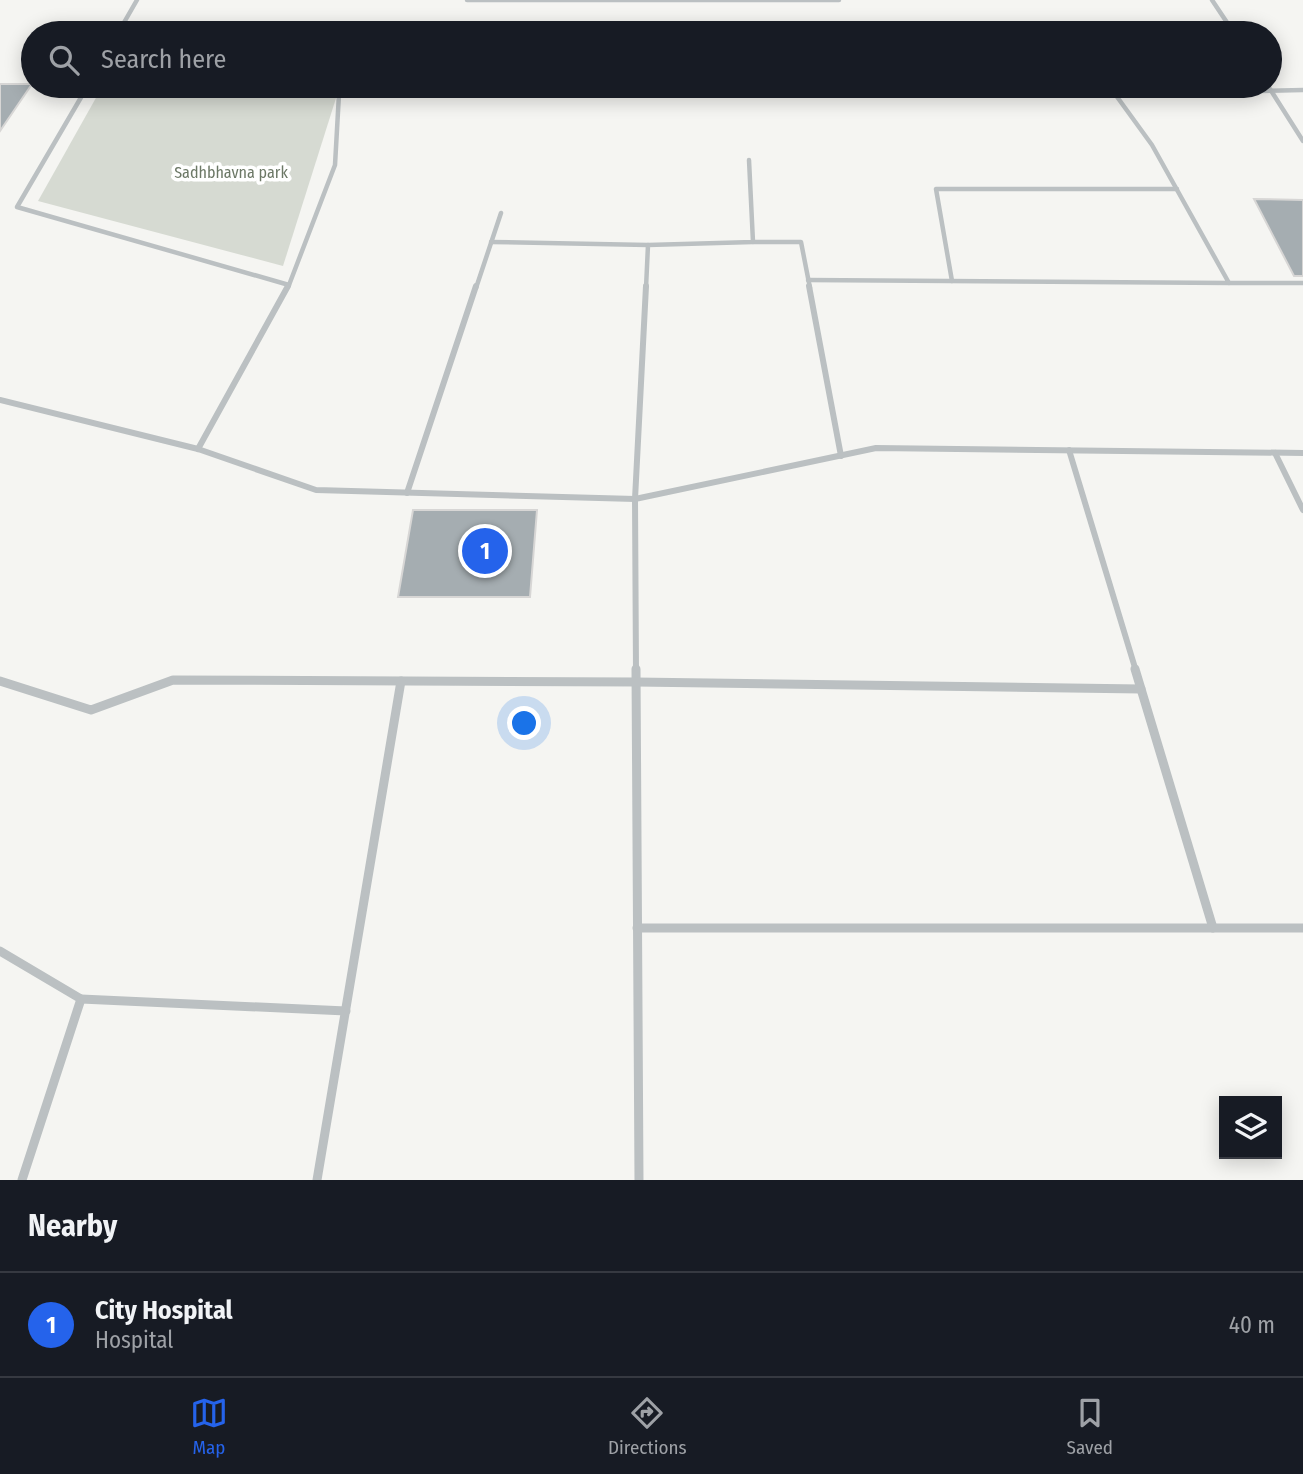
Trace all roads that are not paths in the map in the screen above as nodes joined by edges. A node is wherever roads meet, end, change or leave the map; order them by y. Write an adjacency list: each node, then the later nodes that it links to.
1 (137, 0): 7 (street)
2 (467, 0): 3 (street)
3 (578, 0): 4 (street)
4 (675, 0): 5 (street)
5 (839, 0)
6 (1212, 0): 8 (street)
7 (125, 21)
8 (1226, 21)
9 (1282, 89): 10 (street)
10 (1303, 90)
11 (81, 98): 26 (street)
12 (339, 98): 26 (street)
13 (1118, 98): 17 (street)
14 (1275, 98): 15 (street)
15 (1303, 141)
16 (749, 160): 20 (street)
17 (1177, 189): 23 (street); 25 (street)
18 (501, 213): 19 (street)
19 (491, 242): 21 (street); 33 (street)
20 (753, 242): 21 (street); 22 (street)
21 (648, 245): 34 (street)
22 (808, 280): 23 (street); 32 (street)
23 (952, 281): 25 (street)
24 (1303, 283): 25 (street)
25 (1229, 284)
26 (289, 285): 28 (street)
27 (0, 400): 28 (street)
28 (198, 449): 33 (street)
29 (1069, 450): 30 (street); 32 (street); 39 (street)
30 (1275, 453): 31 (street); 35 (street)
31 (1303, 453)
32 (841, 456): 34 (street)
33 (407, 493): 34 (street)
34 (635, 499): 38 (street)
35 (1303, 510)
36 (0, 681): 37 (street)
37 (401, 681): 38 (street); 45 (street)
38 (636, 682): 39 (street); 40 (street)
39 (1141, 689): 41 (street)
40 (637, 928): 41 (street); 48 (street)
41 (1213, 928): 42 (street)
42 (1303, 928)
43 (0, 951): 44 (street)
44 (81, 999): 45 (street); 46 (street)
45 (346, 1011): 47 (street)
46 (22, 1180)
47 (317, 1180)
48 (639, 1180)

